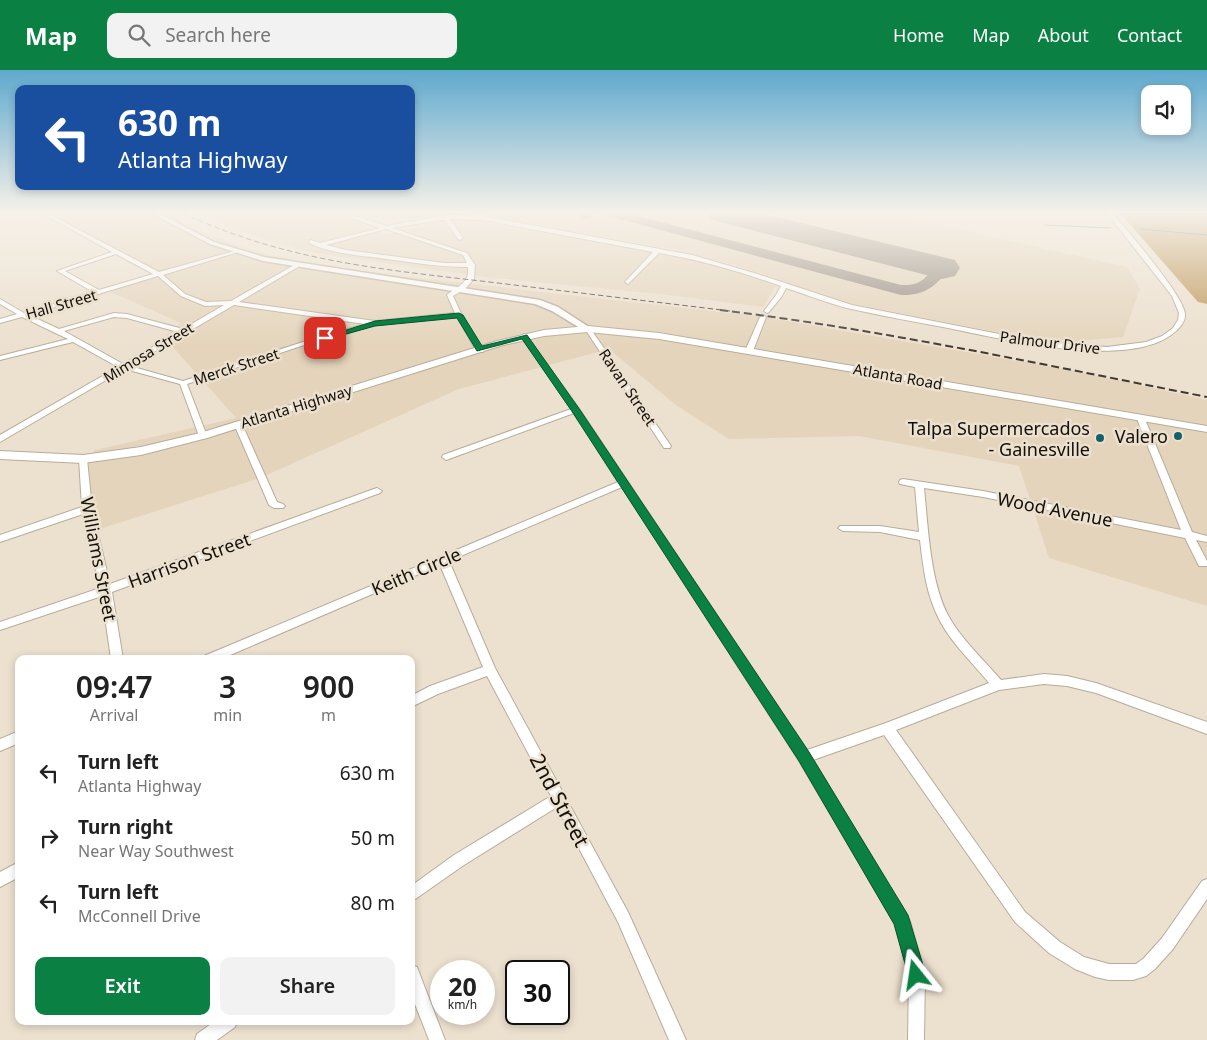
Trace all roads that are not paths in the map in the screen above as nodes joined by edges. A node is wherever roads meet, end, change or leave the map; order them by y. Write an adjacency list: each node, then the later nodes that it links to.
1 (97, 258): 16 (street)
2 (128, 258): 12 (street)
3 (213, 258): 12 (street, Hall Street)
4 (265, 258): 11 (street)
5 (392, 258): 10 (street)
6 (468, 258): 10 (street)
7 (650, 258): 13 (street)
8 (697, 258): 14 (street)
9 (1145, 258): 14 (street, Palmour Drive)
10 (472, 265): 15 (street)
11 (296, 266): 15 (street); 18 (street, Mimosa Street)
12 (160, 275): 16 (street, Hall Street); 18 (street)
13 (628, 282)
14 (784, 286): 29 (street)
15 (460, 290): 20 (street); 23 (street)
16 (99, 293): 19 (street, Hall Street)
17 (0, 301): 19 (street)
18 (232, 303): 22 (street); 25 (street, Mimosa Street)
19 (23, 315): 21 (street, Hall Street); 24 (street)
20 (459, 315): 22 (street); 28 (street)
21 (0, 321)
22 (375, 324): 32 (street, Merck Street)
23 (588, 329): 26 (main road, Atlanta Highway); 29 (main road, Atlanta Road); 39 (street, Ravan Street)
24 (58, 331): 25 (street); 27 (street)
25 (182, 331): 31 (street, Mimosa Street)
26 (524, 336): 28 (main road, Atlanta Highway); 33 (street)
27 (72, 340): 30 (street); 31 (street)
28 (480, 350): 35 (main road, Atlanta Highway)
29 (749, 351): 34 (main road, Atlanta Road)
30 (0, 358)
31 (122, 366): 32 (street); 38 (street, Mimosa Street)
32 (183, 383): 37 (street)
33 (576, 410): 41 (street); 44 (street)
34 (1141, 419): 36 (main road, Atlanta Road); 50 (street)
35 (238, 424): 37 (main road, Atlanta Highway); 47 (street)
36 (1207, 429)
37 (202, 436): 42 (main road, Atlanta Highway)
38 (0, 438)
39 (667, 446)
40 (0, 455): 42 (main road, Atlanta Highway)
41 (446, 457)
42 (83, 459): 48 (street, Williams Street)
43 (903, 482): 45 (street, Wood Avenue)
44 (623, 483): 54 (street, Keith Circle); 67 (street)
45 (919, 486): 50 (street, Wood Avenue); 51 (street)
46 (377, 491): 56 (street, Harrison Street)
47 (280, 506)
48 (87, 509): 52 (street); 56 (street, Williams Street)
49 (843, 528): 51 (street)
50 (1188, 535): 53 (street, Wood Avenue); 55 (street)
51 (925, 537): 61 (street)
52 (0, 539)
53 (1207, 539)
54 (443, 559): 59 (street, Keith Circle); 60 (street, 2nd Street)
55 (1203, 563)
56 (106, 590): 57 (street, Harrison Street); 58 (street, Williams Street)
57 (0, 626)
58 (116, 655)
59 (217, 655)
60 (490, 670): 62 (street); 68 (street, 2nd Street)
61 (998, 685): 63 (street); 64 (street)
62 (415, 700)
63 (887, 728): 67 (street); 71 (street)
64 (1207, 728)
65 (15, 739): 66 (street)
66 (0, 745)
67 (804, 757): 78 (street)
68 (559, 798): 72 (street); 77 (street, 2nd Street)
69 (15, 871): 70 (street)
70 (0, 880)
71 (1207, 886)
72 (415, 892)
73 (415, 983): 76 (street)
74 (224, 1025): 75 (street)
75 (203, 1040)
76 (437, 1040)
77 (678, 1040)
78 (916, 1040)

